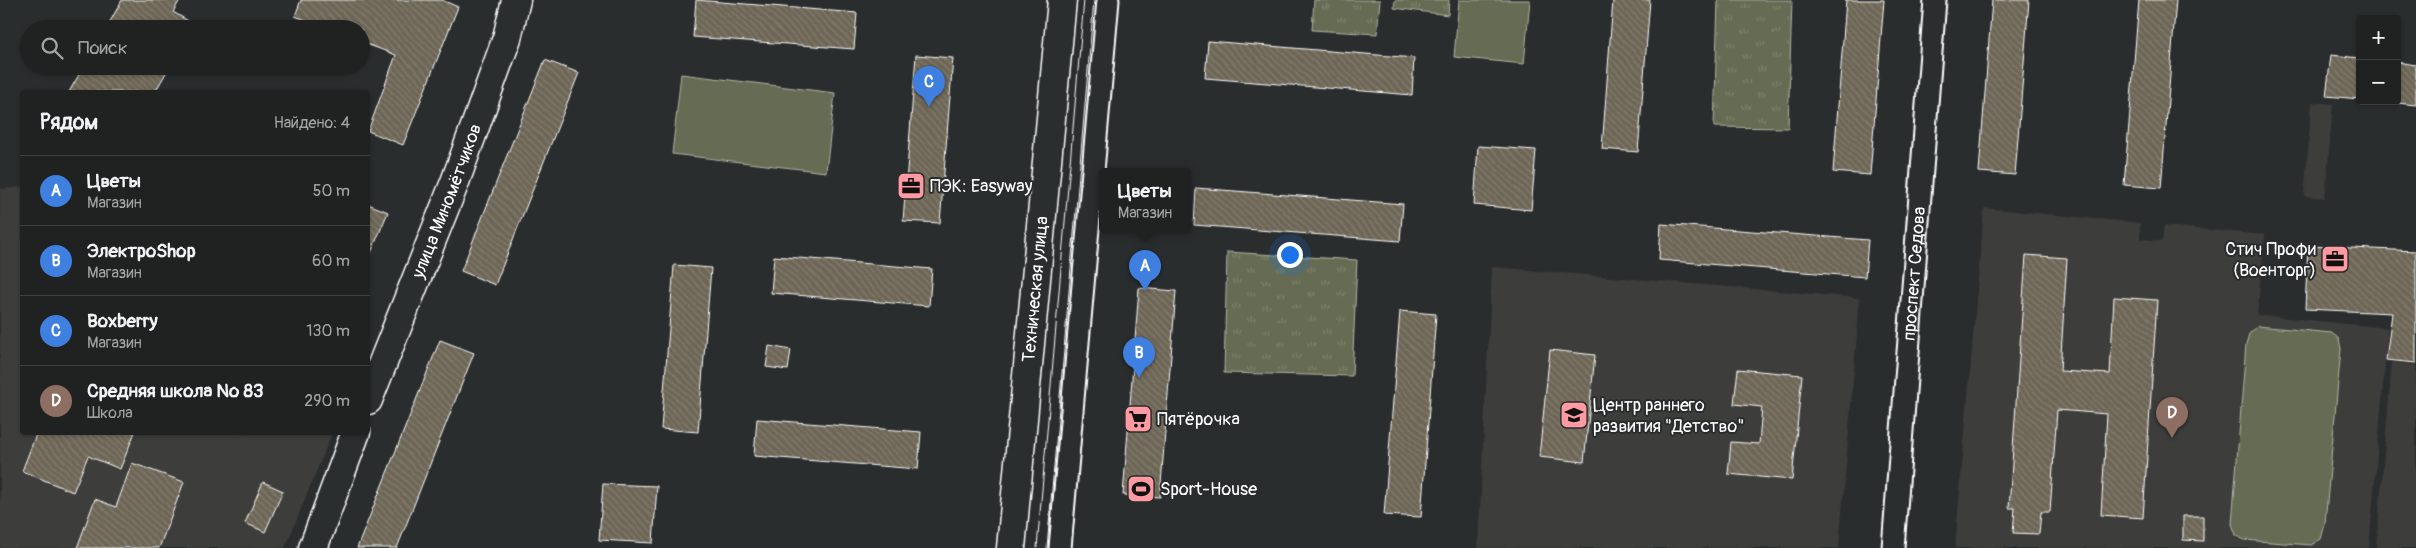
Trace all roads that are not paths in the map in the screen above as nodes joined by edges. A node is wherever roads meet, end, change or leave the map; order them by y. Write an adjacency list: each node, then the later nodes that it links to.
1 (516, 0): 5 (street, улица Миномётчиков)
2 (1062, 0): 8 (street, Техническая улица)
3 (1108, 0): 9 (street)
4 (1935, 0): 10 (street, проспект Седова)
5 (370, 395)
6 (355, 435): 7 (street)
7 (313, 548)
8 (1011, 548)
9 (1060, 548)
10 (1893, 548)

